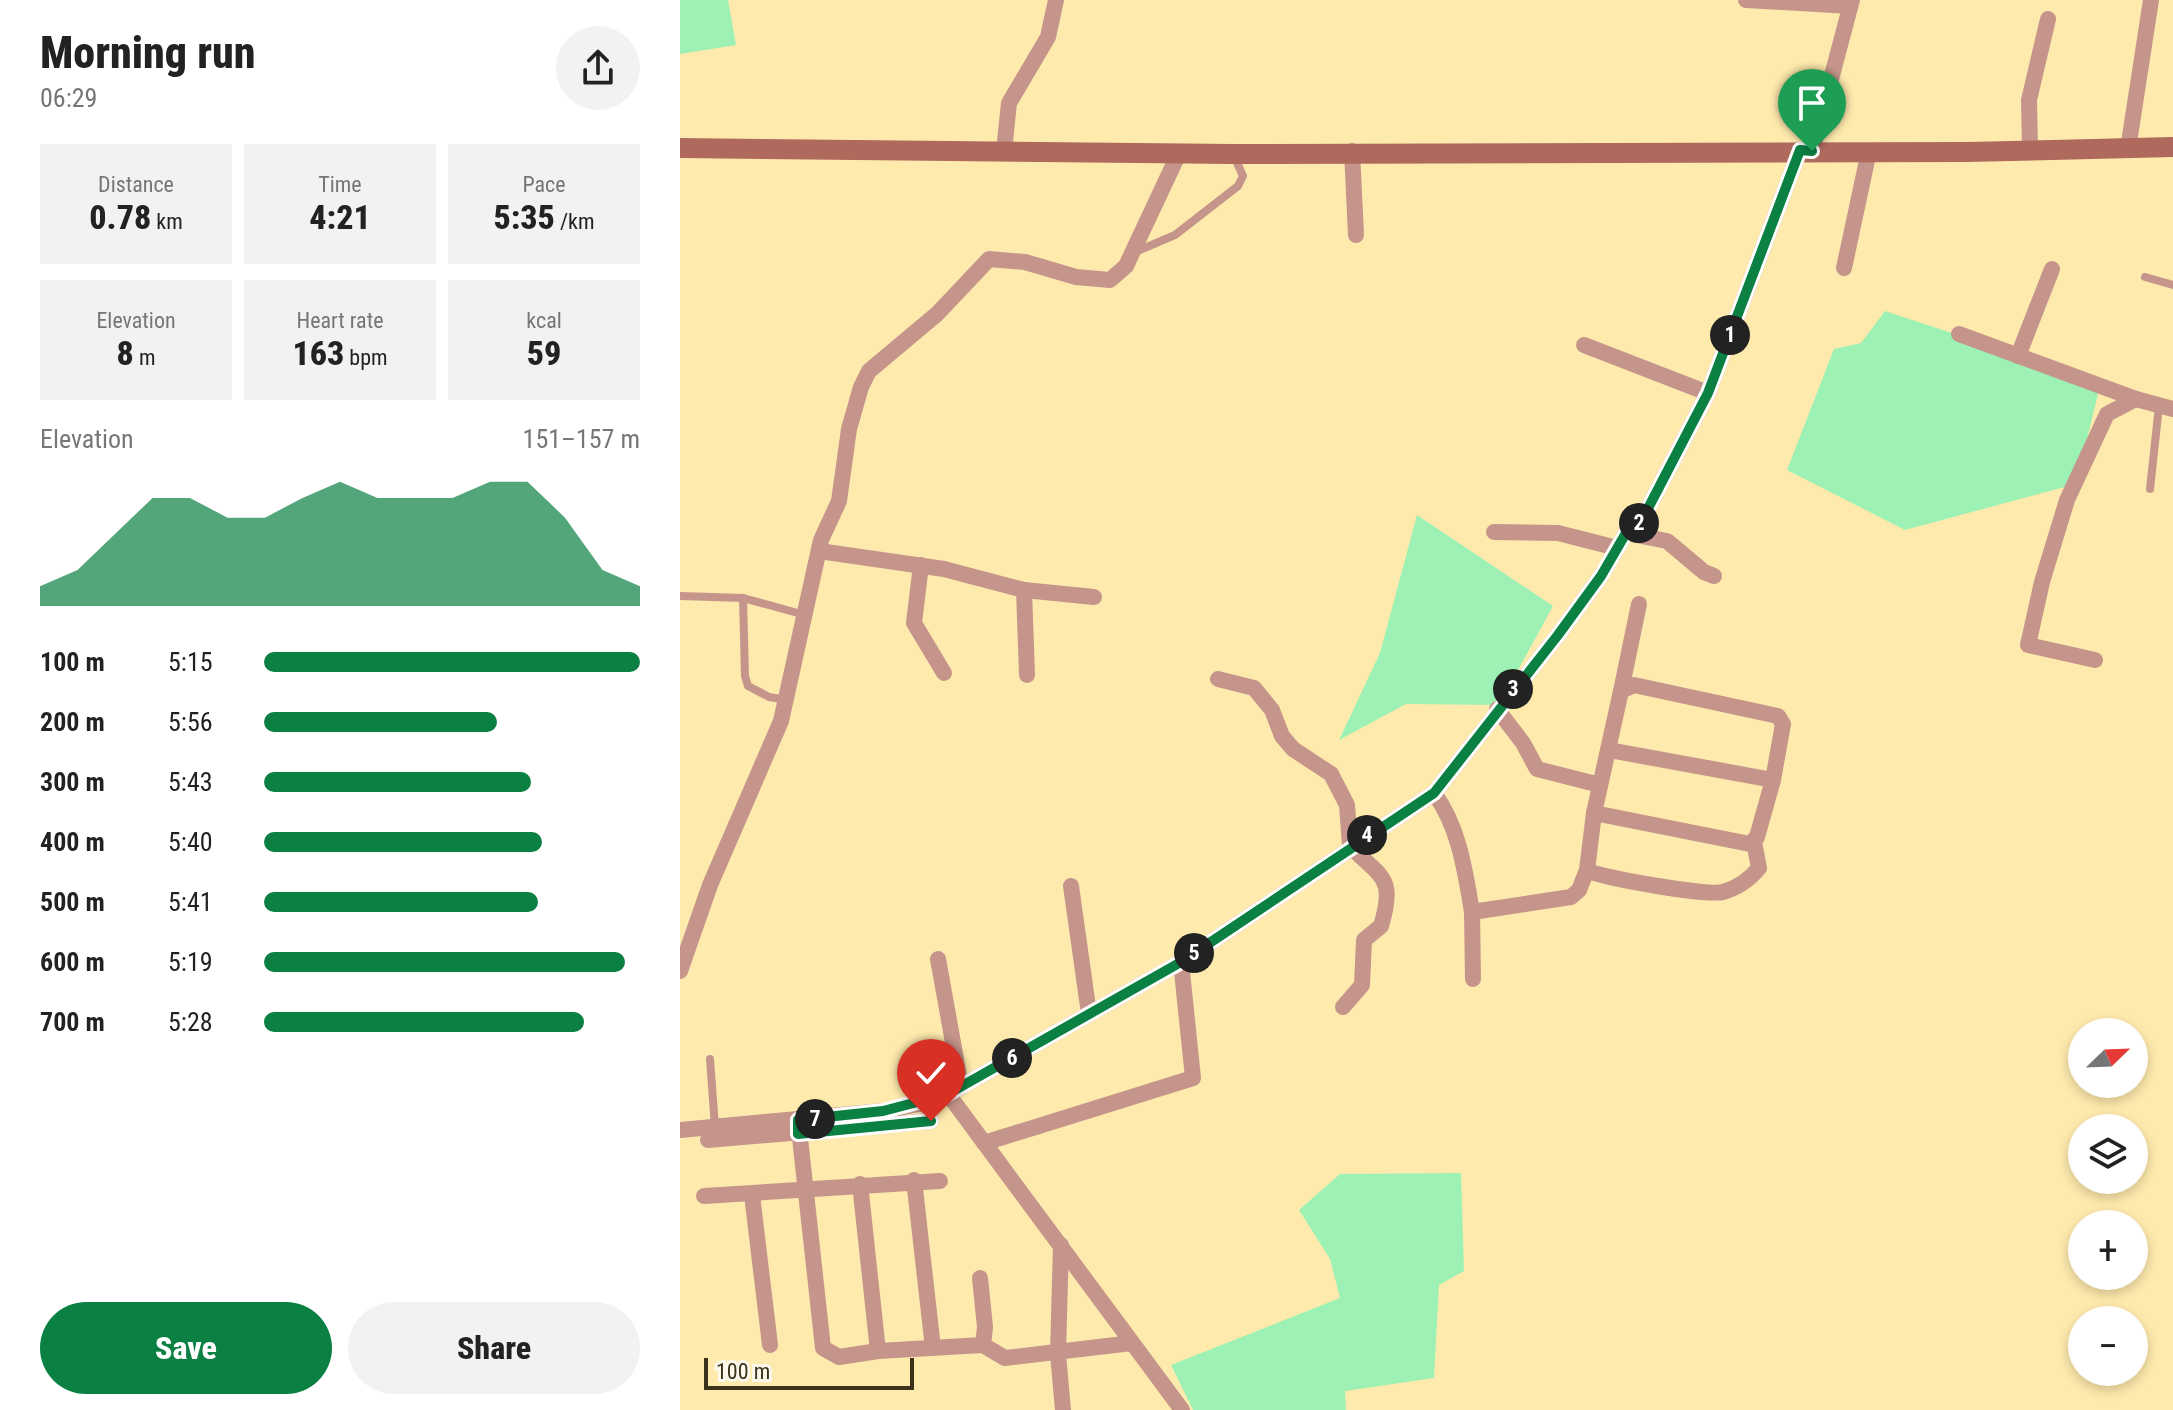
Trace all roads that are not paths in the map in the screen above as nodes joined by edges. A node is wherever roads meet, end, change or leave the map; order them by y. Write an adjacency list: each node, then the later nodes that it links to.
1 (1056, 0): 9 (street)
2 (1746, 0): 4 (street)
3 (2151, 0): 8 (street)
4 (1851, 3): 11 (street)
5 (2048, 19): 13 (street)
6 (2173, 147): 8 (main road)
7 (680, 148): 9 (main road)
8 (2128, 149): 13 (main road)
9 (1004, 151): 14 (main road)
10 (1352, 151): 11 (main road); 15 (main road); 16 (street)
11 (1806, 151): 12 (main road); 25 (street)
12 (1869, 151): 13 (main road); 18 (street)
13 (2030, 151)
14 (1175, 153): 15 (main road); 17 (street)
15 (1233, 154): 17 (lane)
16 (1356, 235)
17 (1133, 253): 31 (street)
18 (1844, 268)
19 (2052, 269): 24 (street)
20 (2145, 277): 21 (lane)
21 (2173, 285)
22 (1959, 334): 24 (street)
23 (1584, 345): 25 (street)
24 (2018, 356): 26 (street)
25 (1708, 393): 30 (street)
26 (2136, 399): 27 (street); 40 (street)
27 (2166, 407): 28 (lane)
28 (2150, 489)
29 (1494, 532): 30 (street)
30 (1622, 541): 33 (street); 46 (street)
31 (819, 551): 32 (street); 39 (street)
32 (921, 565): 34 (street); 41 (street)
33 (1714, 576)
34 (1024, 590): 36 (street); 42 (street)
35 (680, 596): 37 (lane)
36 (1094, 597)
37 (743, 598): 39 (lane); 45 (lane)
38 (1639, 604): 44 (street)
39 (805, 615): 45 (street)
40 (2095, 660)
41 (944, 673)
42 (1027, 675)
43 (1218, 679): 53 (street)
44 (1621, 691): 47 (street); 48 (street)
45 (787, 700): 59 (street)
46 (1497, 709): 49 (street); 50 (street)
47 (1609, 750): 48 (street); 49 (street)
48 (1773, 780): 52 (street)
49 (1600, 785): 51 (street)
50 (1434, 793): 53 (street); 56 (street)
51 (1594, 813): 52 (street); 54 (street)
52 (1754, 842): 54 (street)
53 (1350, 846): 58 (street); 61 (street)
54 (1587, 870): 56 (street)
55 (1071, 886): 62 (street)
56 (1472, 912): 60 (street)
57 (938, 959): 64 (street)
58 (1181, 962): 62 (street); 69 (street)
59 (680, 971)
60 (1473, 979)
61 (1343, 1007)
62 (1089, 1014): 64 (street)
63 (710, 1059): 68 (lane)
64 (954, 1091): 66 (street); 69 (street)
65 (931, 1121): 66 (street)
66 (798, 1127): 68 (street); 73 (street)
67 (680, 1130): 68 (street)
68 (712, 1134)
69 (984, 1143): 76 (street)
70 (914, 1180): 71 (street); 72 (street); 81 (street)
71 (940, 1181)
72 (860, 1184): 73 (street); 82 (street)
73 (805, 1190): 74 (street); 82 (street)
74 (752, 1195): 75 (street); 79 (street)
75 (704, 1196)
76 (1061, 1245): 78 (street); 83 (street)
77 (980, 1278): 80 (street)
78 (1132, 1343): 83 (street); 85 (street)
79 (770, 1345)
80 (983, 1345): 81 (street); 83 (street)
81 (933, 1348): 82 (street)
82 (878, 1351)
83 (1058, 1354): 84 (street)
84 (1063, 1410)
85 (1182, 1410)

